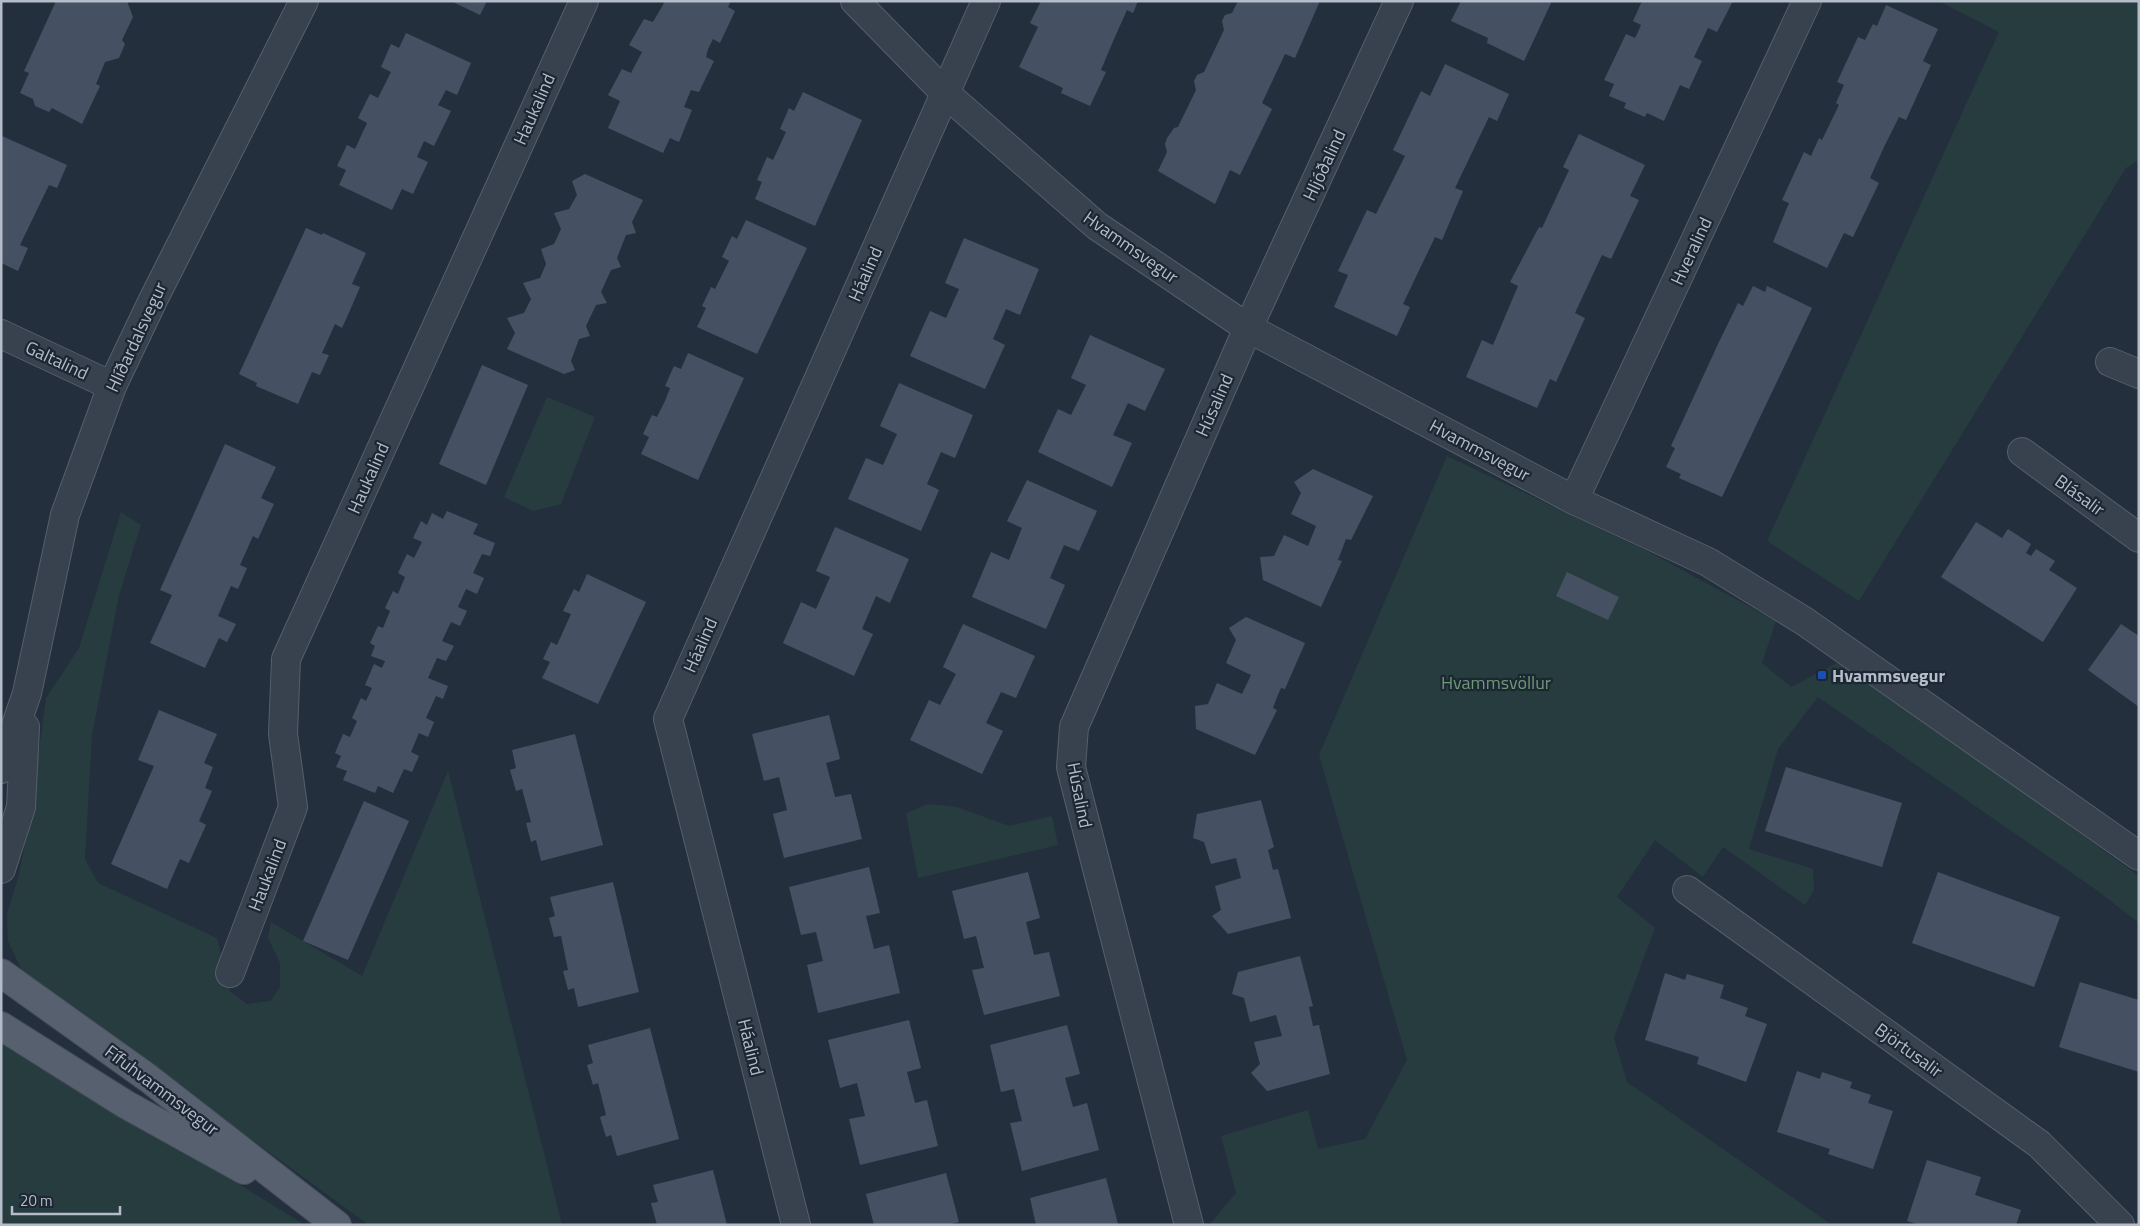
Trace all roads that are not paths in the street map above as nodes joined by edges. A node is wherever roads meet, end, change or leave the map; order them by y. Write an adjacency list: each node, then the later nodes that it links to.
1 (304, 1): 12 (street, Hlíðardalsvegur)
2 (584, 1): 22 (street, Haukalind)
3 (855, 1): 7 (street, Hvammsvegur)
4 (986, 1): 7 (street, Háalind)
5 (1399, 1): 8 (street, Hljóðalind)
6 (1807, 1): 14 (street, Hveralind)
7 (945, 93): 8 (street, Hvammsvegur); 25 (street, Háalind)
8 (1248, 328): 14 (street, Hvammsvegur); 26 (street, Húsalind)
9 (1, 334): 12 (street, Galtalind)
10 (2110, 362): 11 (street)
11 (2139, 374)
12 (112, 386): 16 (street, Hlíðardalsvegur)
13 (2022, 452): 15 (street, Blásalir)
14 (1574, 500): 18 (street, Hvammsvegur)
15 (2139, 538)
16 (27, 693): 17 (street, Hlíðardalsvegur); 19 (street, Hlíðardalsvegur)
17 (1, 769)
18 (2139, 856)
19 (1, 869)
20 (1687, 890): 27 (street, Björtusalir)
21 (1, 973): 24 (main road, Fífuhvammsvegur)
22 (230, 973)
23 (1, 1026): 24 (main road, Fífuhvammsvegur)
24 (328, 1218)
25 (796, 1225)
26 (1189, 1225)
27 (2120, 1225)

